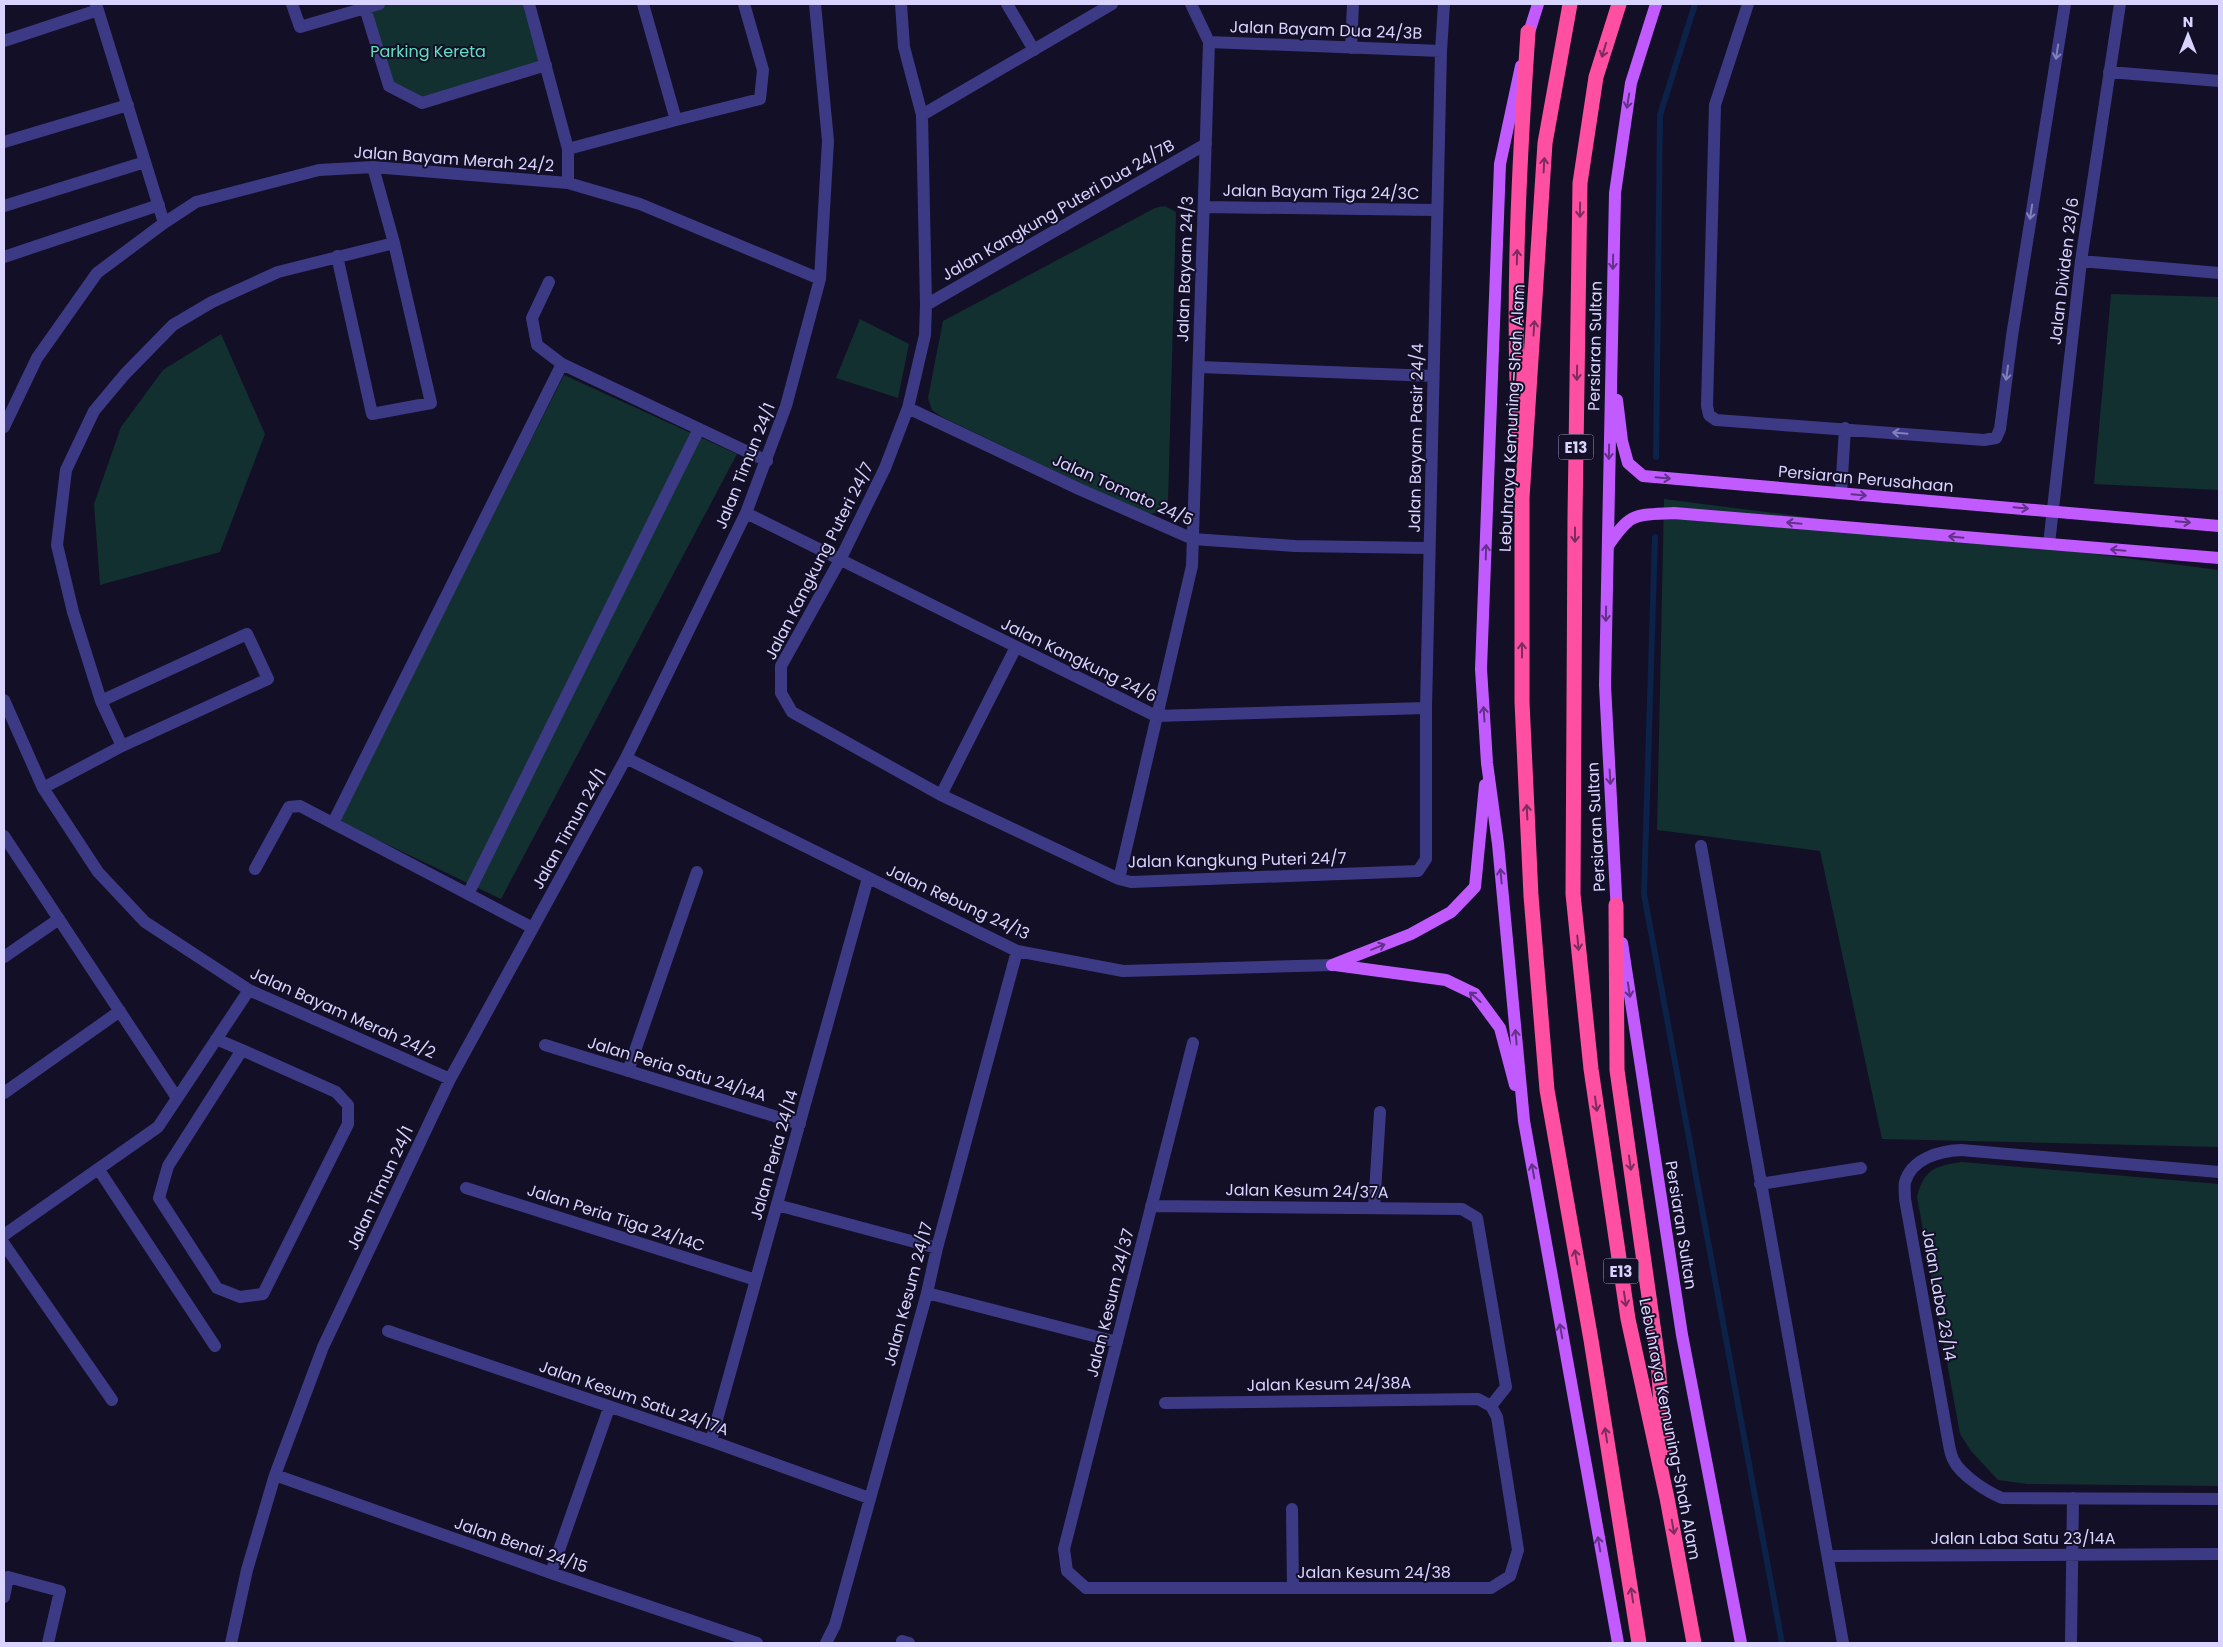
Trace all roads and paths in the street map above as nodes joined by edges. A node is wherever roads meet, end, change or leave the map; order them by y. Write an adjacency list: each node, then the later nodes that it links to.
1 (292, 4): 21 (street)
2 (379, 4): 21 (street)
3 (529, 4): 28 (street)
4 (643, 4): 33 (street)
5 (744, 4): 33 (street)
6 (815, 4): 50 (street, Jalan Timun 24/1)
7 (901, 4): 32 (street, Jalan Kangkung Puteri 24/7)
8 (1006, 4): 26 (street)
9 (1112, 4): 26 (street)
10 (1191, 4): 24 (street, Jalan Bayam 24/3)
11 (1353, 4): 25 (street)
12 (1444, 4): 27 (street, Jalan Bayam Pasir 24/4)
13 (1538, 4): 22 (main road)
14 (1570, 4): 63 (highway, Lebuhraya Kemuning–Shah Alam / E13, one-way to 14)
15 (1618, 4): 134 (highway, Lebuhraya Kemuning-Shah Alam / E13, one-way to 134)
16 (1656, 4): 53 (main road, Persiaran Sultan, one-way to 53)
17 (1748, 4): 59 (street)
18 (2065, 4): 59 (street, one-way to 59)
19 (2120, 4): 29 (street, Jalan Dividen 23/6)
20 (97, 7): 23 (street); 31 (street)
21 (365, 8): 28 (street)
22 (1528, 32): 63 (highway, one-way to 22); 80 (main road, one-way to 22)
23 (4, 41)
24 (1209, 42): 25 (street, Jalan Bayam Dua 24/3B); 35 (street, Jalan Bayam 24/3)
25 (1352, 48): 27 (street, Jalan Bayam Dua 24/3B)
26 (1034, 50): 32 (street)
27 (1441, 51): 43 (street, Jalan Bayam Pasir 24/4)
28 (546, 65): 36 (street)
29 (2109, 72): 30 (street); 48 (street, Jalan Dividen 23/6)
30 (2219, 81)
31 (128, 105): 34 (street); 37 (street)
32 (922, 115): 52 (street, Jalan Kangkung Puteri 24/7)
33 (676, 120): 36 (street)
34 (4, 142)
35 (1206, 144): 42 (street, Jalan Bayam 24/3); 52 (street, Jalan Kangkung Puteri Dua 24/7B)
36 (568, 149): 39 (street)
37 (145, 162): 40 (street); 41 (street)
38 (374, 167): 39 (street, Jalan Bayam Merah 24/2); 44 (street, Jalan Bayam Merah 24/2); 45 (street)
39 (568, 183): 50 (street, Jalan Bayam Merah 24/2)
40 (159, 205): 44 (street); 47 (street)
41 (4, 206)
42 (1204, 207): 43 (street, Jalan Bayam Tiga 24/3C); 55 (street, Jalan Bayam 24/3)
43 (1437, 210): 56 (street, Jalan Bayam Pasir 24/4)
44 (164, 223): 58 (street, Jalan Bayam Merah 24/2)
45 (394, 243): 46 (street); 46 (street)
46 (336, 256): 75 (street)
47 (4, 257)
48 (2081, 261): 49 (street); 64 (street, Jalan Dividen 23/6)
49 (2219, 273)
50 (820, 279): 61 (street, Jalan Timun 24/1)
51 (549, 282): 54 (street)
52 (926, 305): 57 (street, Jalan Kangkung Puteri 24/7)
53 (1611, 350): 62 (main road, Persiaran Perusahaan, one-way to 62); 69 (main road, Persiaran Sultan, one-way to 69)
54 (562, 364): 60 (street); 83 (street)
55 (1198, 366): 56 (street); 67 (street, Jalan Bayam 24/3)
56 (1433, 376): 70 (street, Jalan Bayam Pasir 24/4)
57 (908, 408): 67 (street, Jalan Tomato 24/5); 72 (street, Jalan Kangkung Puteri 24/7)
58 (4, 427)
59 (1845, 428): 62 (street)
60 (700, 429): 61 (street); 91 (street)
61 (767, 461): 65 (street, Jalan Timun 24/1)
62 (1841, 493): 64 (main road, Persiaran Perusahaan, one-way to 64)
63 (1522, 498): 150 (highway, Lebuhraya Kemuning–Shah Alam / E13, one-way to 63)
64 (2052, 511): 66 (main road, Persiaran Perusahaan, one-way to 66); 68 (street, Jalan Dividen 23/6)
65 (746, 514): 72 (street, Jalan Kangkung 24/6); 79 (street, Jalan Timun 24/1)
66 (2219, 526)
67 (1192, 539): 70 (street, Jalan Tomato 24/5); 77 (street, Jalan Bayam 24/3)
68 (2049, 544): 69 (main road, one-way to 69); 71 (main road, one-way to 68)
69 (1608, 547): 92 (main road, Persiaran Sultan, one-way to 92)
70 (1429, 548): 76 (street, Jalan Bayam Pasir 24/4)
71 (2219, 558)
72 (840, 560): 73 (street, Jalan Kangkung 24/6); 82 (street, Jalan Kangkung Puteri 24/7)
73 (1016, 647): 77 (street, Jalan Kangkung 24/6); 82 (street)
74 (4, 700): 81 (street, Jalan Bayam Merah 24/2)
75 (101, 701): 78 (street); 78 (street)
76 (1426, 708): 77 (street, Jalan Kangkung 24/6); 87 (street, Jalan Bayam Pasir 24/4)
77 (1156, 716): 90 (street, Jalan Bayam 24/3)
78 (122, 746): 81 (street)
79 (626, 758): 89 (street, Jalan Rebung 24/13); 94 (street, Jalan Timun 24/1)
80 (1487, 763): 97 (main road, one-way to 80); 109 (main road, one-way to 80)
81 (42, 788): 98 (street, Jalan Bayam Merah 24/2)
82 (941, 795): 90 (street, Jalan Kangkung Puteri 24/7)
83 (333, 823): 86 (street); 91 (street)
84 (4, 836): 93 (street)
85 (1701, 846): 114 (street)
86 (255, 868)
87 (1418, 871): 90 (street, Jalan Kangkung Puteri 24/7)
88 (697, 872): 104 (street)
89 (868, 878): 95 (street, Jalan Rebung 24/13); 110 (street, Jalan Peria 24/14)
90 (1119, 879)
91 (468, 894): 94 (street)
92 (1616, 905): 134 (highway, one-way to 134); 152 (main road, Persiaran Sultan, one-way to 152)
93 (59, 919): 96 (street); 99 (street)
94 (533, 928): 105 (street, Jalan Timun 24/1)
95 (1017, 951): 97 (street, Jalan Rebung 24/13); 121 (street, Jalan Kesum 24/17)
96 (4, 957)
97 (1332, 965): 109 (main road, one-way to 97)
98 (249, 990): 100 (street); 105 (street, Jalan Bayam Merah 24/2)
99 (120, 1010): 106 (street); 107 (street)
100 (216, 1039): 103 (street); 107 (street)
101 (1193, 1043): 117 (street, Jalan Kesum 24/37)
102 (545, 1045): 104 (street, Jalan Peria Satu 24/14A)
103 (242, 1050): 103 (street)
104 (628, 1071): 110 (street, Jalan Peria Satu 24/14A)
105 (450, 1079): 132 (street, Jalan Timun 24/1)
106 (4, 1093)
107 (177, 1098): 112 (street)
108 (1380, 1112): 118 (street)
109 (1524, 1121): 149 (main road, one-way to 109)
110 (800, 1124): 116 (street, Jalan Peria 24/14)
111 (1861, 1168): 114 (street)
112 (99, 1170): 119 (street); 126 (street)
113 (2219, 1172): 135 (street, Jalan Laba 23/14)
114 (1760, 1184): 140 (street)
115 (466, 1188): 122 (street, Jalan Peria Tiga 24/14C)
116 (777, 1205): 121 (street); 122 (street, Jalan Peria 24/14)
117 (1151, 1206): 118 (street, Jalan Kesum 24/37A); 125 (street, Jalan Kesum 24/37)
118 (1374, 1208): 129 (street, Jalan Kesum 24/37A)
119 (4, 1234)
120 (4, 1244): 127 (street)
121 (937, 1248): 123 (street, Jalan Kesum 24/17)
122 (756, 1280): 131 (street, Jalan Peria 24/14)
123 (927, 1293): 125 (street); 133 (street, Jalan Kesum 24/17)
124 (388, 1331): 130 (street, Jalan Kesum Satu 24/17A)
125 (1116, 1342): 141 (street, Jalan Kesum 24/37)
126 (214, 1346)
127 (112, 1400)
128 (1165, 1403): 129 (street, Jalan Kesum 24/38A)
129 (1491, 1406): 143 (street, Jalan Kesum 24/38)
130 (609, 1408): 131 (street, Jalan Kesum Satu 24/17A); 142 (street)
131 (711, 1441): 133 (street, Jalan Kesum Satu 24/17A)
132 (275, 1475): 142 (street, Jalan Bendi 24/15); 146 (street, Jalan Timun 24/1)
133 (869, 1498): 148 (street, Jalan Kesum 24/17)
134 (1667, 1498): 151 (highway, Lebuhraya Kemuning-Shah Alam / E13, one-way to 151)
135 (2073, 1498): 136 (street, Jalan Laba 23/14); 138 (street)
136 (2219, 1499)
137 (1292, 1509): 143 (street)
138 (2074, 1554): 139 (street, Jalan Laba Satu 23/14A); 140 (street, Jalan Laba Satu 23/14A); 154 (street)
139 (2219, 1554)
140 (1828, 1556): 153 (street)
141 (1067, 1571): 143 (street, Jalan Kesum 24/38)
142 (551, 1573): 147 (street, Jalan Bendi 24/15)
143 (1293, 1588)
144 (4, 1597): 145 (street)
145 (48, 1643)
146 (231, 1643)
147 (757, 1643)
148 (826, 1643)
149 (1618, 1643)
150 (1640, 1643)
151 (1694, 1643)
152 (1741, 1643)
153 (1843, 1643)
154 (2071, 1643)

